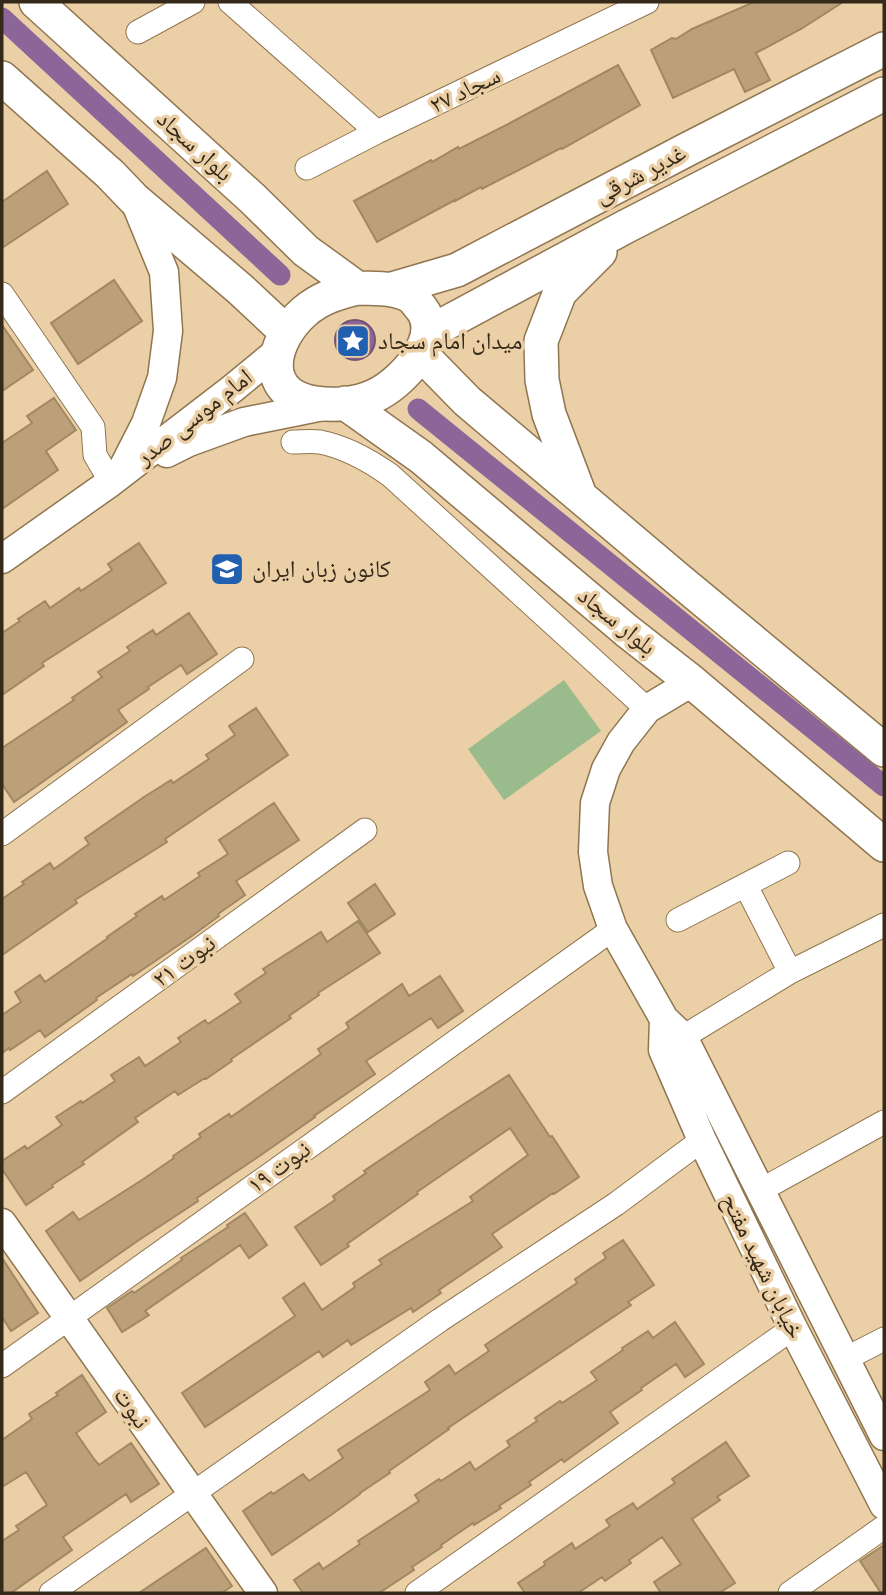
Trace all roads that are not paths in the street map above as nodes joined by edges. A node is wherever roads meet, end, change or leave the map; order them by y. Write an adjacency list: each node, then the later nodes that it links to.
1 (36, 2): 14 (main road, بلوار سجاد)
2 (193, 2): 6 (street)
3 (230, 2): 10 (street)
4 (647, 2): 5 (street, سجاد ۲۷)
5 (622, 8): 10 (street, سجاد ۲۷)
6 (138, 32)
7 (884, 49): 15 (main road, غدیر شرقی)
8 (2, 78): 12 (main road)
9 (884, 94): 13 (main road, غدیر شرقی)
10 (377, 132): 11 (street, سجاد ۲۷)
11 (307, 168)
12 (134, 199): 17 (main road); 21 (street)
13 (625, 227): 18 (main road, غدیر شرقی); 22 (main road)
14 (357, 288): 15 (main road); 17 (main road)
15 (392, 289): 18 (main road)
16 (2, 294): 21 (street)
17 (282, 342): 19 (main road); 21 (street, امام موسی صدر)
18 (424, 343): 19 (main road); 22 (main road)
19 (337, 404): 21 (street); 25 (main road, بلوار سجاد)
20 (293, 442): 26 (street)
21 (115, 479): 23 (street)
22 (579, 496): 27 (main road)
23 (2, 558)
24 (242, 659): 29 (street)
25 (692, 681): 26 (street, خیابان شهید مفتح); 30 (main road, بلوار سجاد)
26 (647, 709): 35 (street, خیابان شهید مفتح)
27 (884, 750)
28 (365, 830): 38 (street, نبوت ۲۱)
29 (2, 834)
30 (884, 845)
31 (789, 863): 32 (street)
32 (746, 886): 33 (street); 36 (street)
33 (678, 920)
34 (884, 925): 36 (street)
35 (613, 929): 37 (street, خیابان شهید مفتح); 43 (street, نبوت ۱۹)
36 (790, 972): 37 (street)
37 (673, 1028): 40 (street, خیابان شهید مفتح); 41 (street, خیابان شهید مفتح)
38 (2, 1092)
39 (884, 1122): 41 (street)
40 (702, 1140): 44 (street, خیابان شهید مفتح); 49 (street)
41 (761, 1190): 46 (street, خیابان شهید مفتح)
42 (2, 1223): 43 (street, نبوت)
43 (69, 1318): 47 (street, نبوت ۱۹); 49 (street, نبوت)
44 (793, 1328): 50 (street, خیابان شهید مفتح); 54 (street)
45 (884, 1339): 46 (street)
46 (845, 1359): 48 (street, خیابان شهید مفتح)
47 (2, 1366)
48 (884, 1436)
49 (192, 1494): 52 (street); 53 (street, نبوت)
50 (884, 1505)
51 (884, 1527): 55 (street)
52 (51, 1593)
53 (263, 1593)
54 (417, 1593)
55 (790, 1593)

